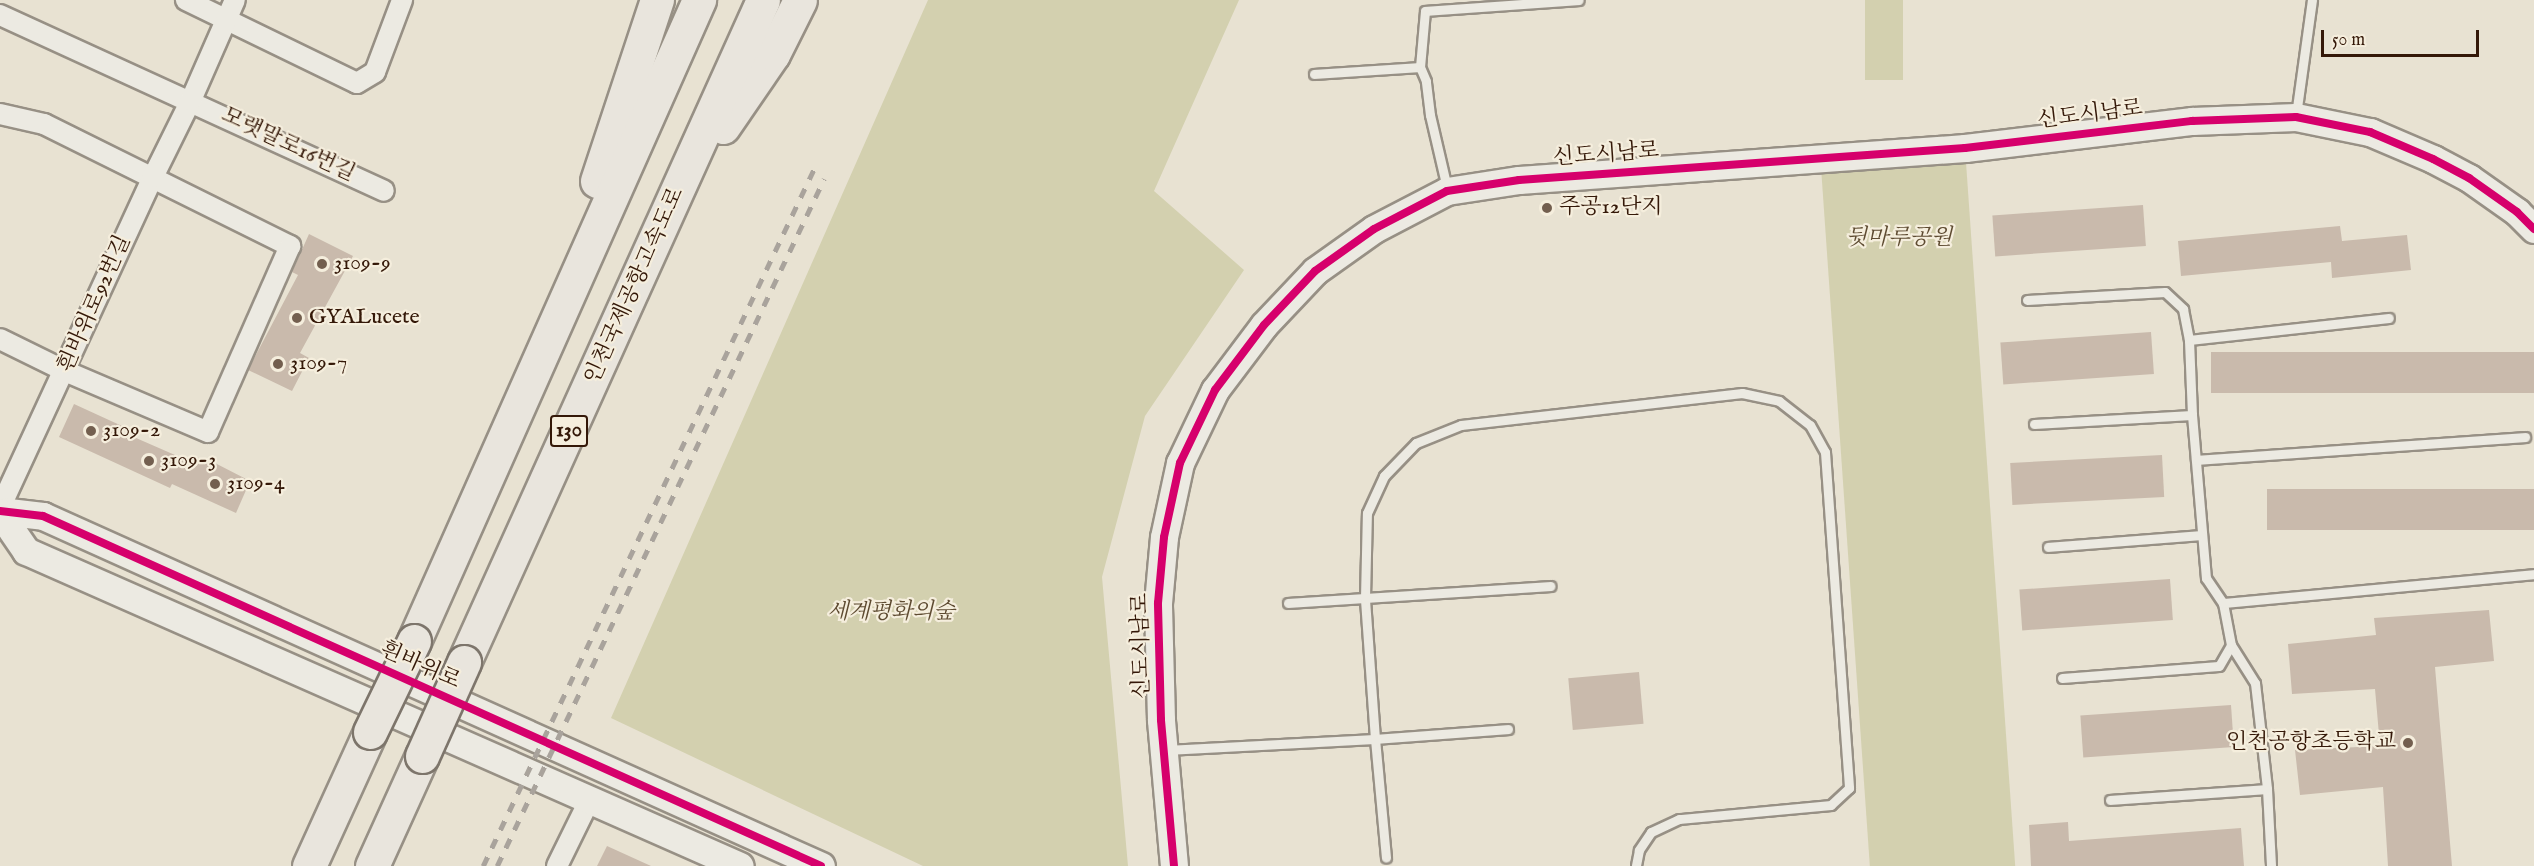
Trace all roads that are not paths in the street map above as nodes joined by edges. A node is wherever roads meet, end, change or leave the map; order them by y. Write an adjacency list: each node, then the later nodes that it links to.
1 (186, 0): 13 (street)
2 (235, 0): 13 (street)
3 (402, 0): 13 (street)
4 (657, 0): 28 (highway)
5 (699, 0): 28 (highway, 130)
6 (763, 0): 22 (highway, 인천국제공항고속도로 / 130)
7 (800, 0): 22 (highway)
8 (1424, 0): 11 (lane)
9 (1579, 0): 11 (lane)
10 (2312, 0): 18 (lane)
11 (1425, 11): 14 (lane)
12 (0, 15): 16 (street, 모랫말로16번길)
13 (226, 19): 16 (street)
14 (1420, 67): 15 (lane); 21 (lane)
15 (1314, 74)
16 (191, 100): 19 (street, 흰바위로92번길); 20 (street, 모랫말로16번길)
17 (0, 114): 19 (street)
18 (2296, 117): 21 (street, 신도시남로); 23 (street, 신도시남로)
19 (153, 177): 29 (street, 흰바위로92번길); 29 (street)
20 (384, 191)
21 (1448, 191): 46 (street, 신도시남로)
22 (674, 201): 52 (highway, 인천국제공항고속도로 / 130, bridge)
23 (2534, 230)
24 (2027, 300): 27 (lane)
25 (2389, 318): 27 (lane)
26 (0, 339): 29 (street)
27 (2189, 340): 30 (lane)
28 (542, 348): 51 (highway, 130, bridge)
29 (65, 371): 34 (street, 흰바위로92번길)
30 (2192, 415): 31 (lane); 33 (lane)
31 (2034, 424)
32 (2525, 437): 33 (lane)
33 (2196, 460): 35 (lane)
34 (0, 511): 48 (street); 55 (street, 흰바위로)
35 (2201, 535): 36 (lane); 41 (lane)
36 (2048, 547)
37 (2534, 574): 41 (lane)
38 (1550, 586): 39 (lane)
39 (1365, 598): 40 (lane); 45 (lane); 57 (lane)
40 (1288, 603)
41 (2223, 603): 42 (lane)
42 (2231, 645): 43 (lane); 47 (lane)
43 (2062, 678)
44 (1508, 729): 45 (lane)
45 (1375, 739): 46 (lane); 50 (lane)
46 (1164, 750): 56 (street, 신도시남로)
47 (2267, 789): 49 (lane); 58 (lane)
48 (590, 799): 53 (street); 54 (street)
49 (2110, 800)
50 (1386, 857)
51 (309, 866)
52 (372, 866)
53 (557, 866)
54 (740, 866)
55 (821, 866)
56 (1174, 866)
57 (1636, 866)
58 (2271, 866)

